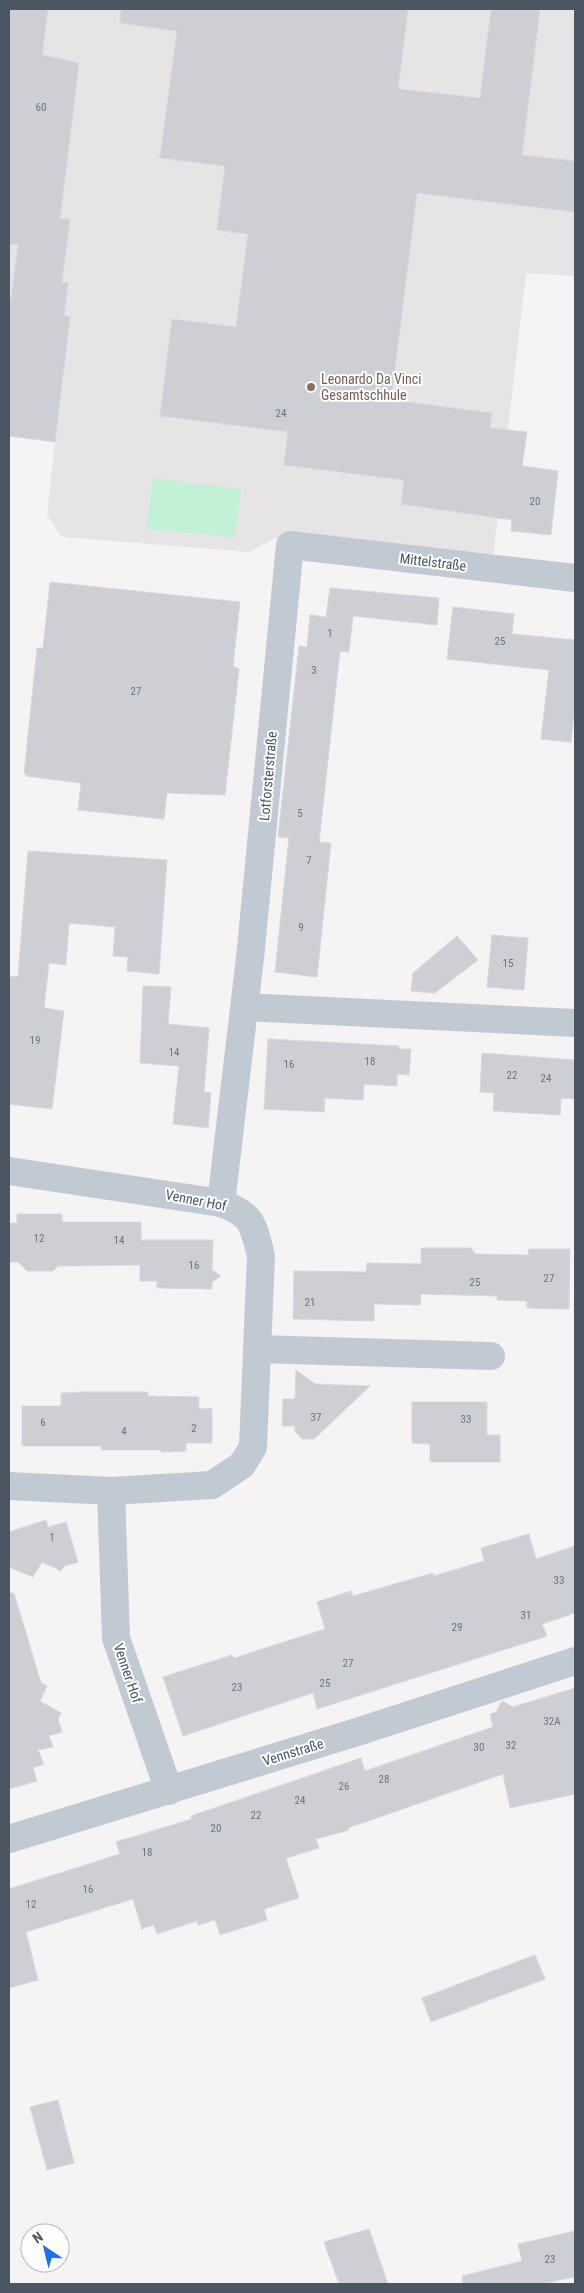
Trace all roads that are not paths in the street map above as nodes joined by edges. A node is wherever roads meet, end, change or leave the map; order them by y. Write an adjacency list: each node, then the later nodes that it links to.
1 (290, 544): 2 (street, Mittelstraße); 3 (street, Lotforsterstraße)
2 (575, 578)
3 (245, 1007): 4 (street); 6 (street, Lotforsterstraße)
4 (575, 1023)
5 (9, 1171): 6 (street, Venner Hof)
6 (221, 1202): 7 (street, Venner Hof)
7 (257, 1349): 8 (street); 10 (street, Venner Hof)
8 (491, 1356)
9 (9, 1486): 10 (street, Venner Hof)
10 (111, 1491): 12 (street, Venner Hof)
11 (575, 1661): 12 (street, Vennstraße)
12 (169, 1791): 13 (street, Vennstraße)
13 (9, 1839)

